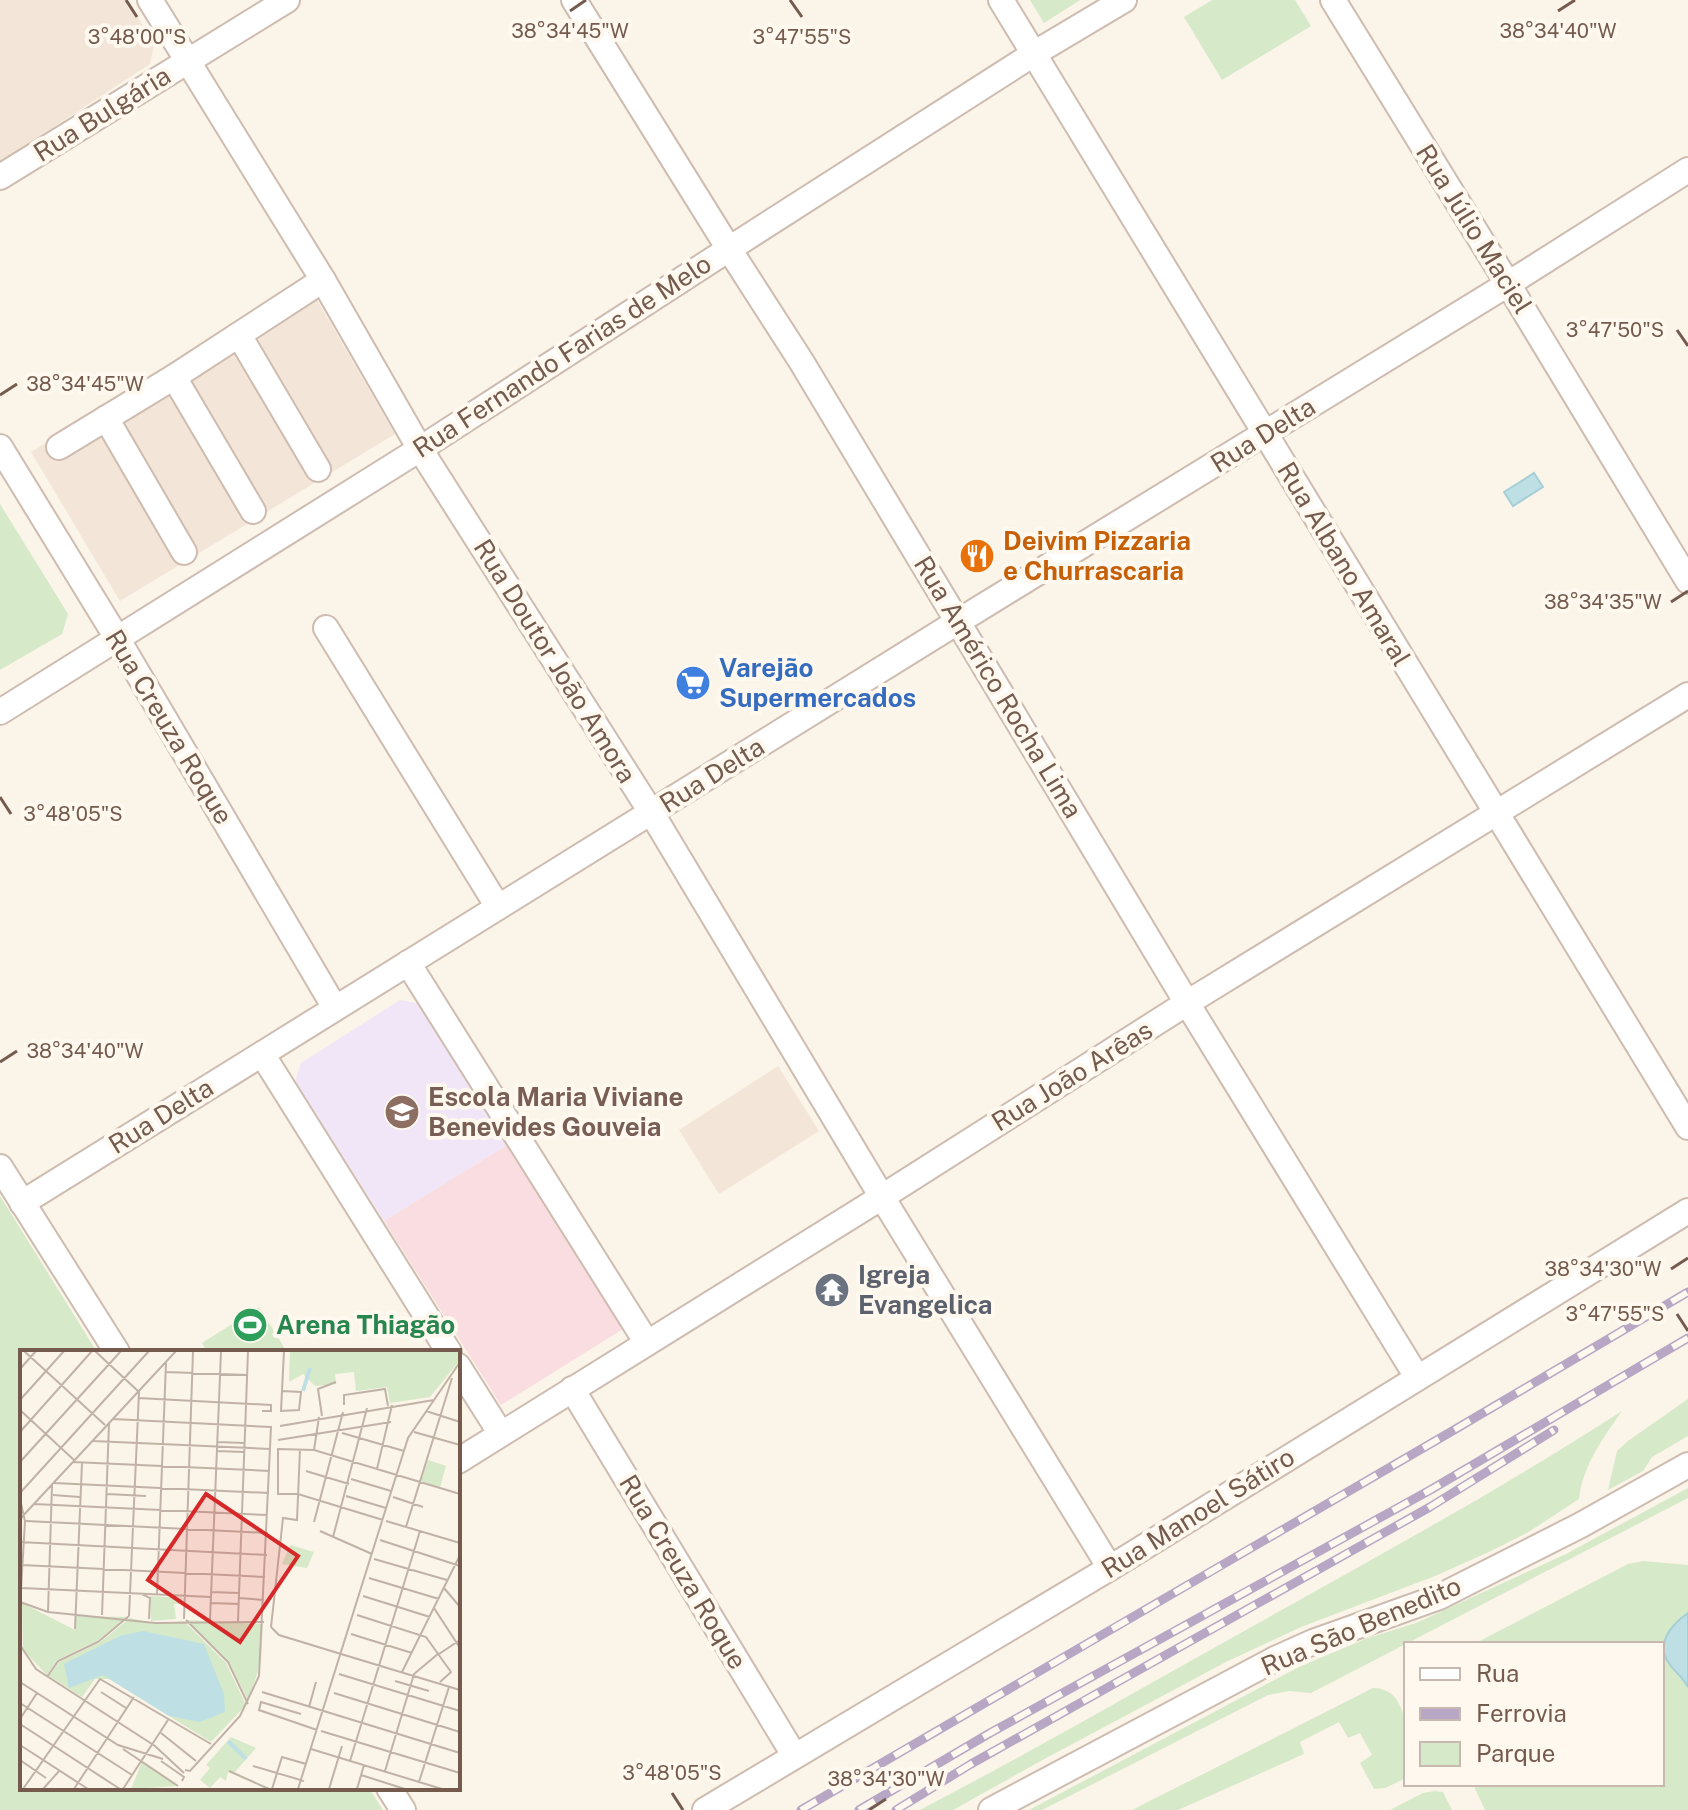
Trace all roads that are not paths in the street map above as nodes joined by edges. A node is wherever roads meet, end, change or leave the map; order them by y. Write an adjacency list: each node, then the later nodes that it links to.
1 (150, 0): 8 (street, Rua Doutor João Amora)
2 (287, 0): 8 (street, Rua Bulgária)
3 (574, 0): 11 (street, Rua Américo Rocha Lima)
4 (1001, 0): 7 (street, Rua Albano Amaral)
5 (1124, 0): 7 (street, Rua Fernando Farias de Melo)
6 (1333, 0): 13 (street, Rua Júlio Maciel)
7 (1035, 53): 11 (street, Rua Fernando Farias de Melo); 17 (street, Rua Albano Amaral)
8 (188, 61): 10 (street, Rua Bulgária); 12 (street, Rua Doutor João Amora)
9 (1688, 170): 13 (street, Rua Delta)
10 (0, 177)
11 (729, 249): 20 (street, Rua Fernando Farias de Melo); 25 (street, Rua Américo Rocha Lima)
12 (323, 280): 14 (street); 20 (street, Rua Doutor João Amora)
13 (1508, 284): 17 (street, Rua Delta); 24 (street, Rua Júlio Maciel)
14 (239, 335): 15 (street); 21 (street)
15 (174, 377): 16 (street); 22 (street)
16 (106, 418): 19 (street); 23 (street)
17 (1265, 434): 25 (street, Rua Delta); 31 (street, Rua Albano Amaral)
18 (0, 447): 27 (street, Rua Creuza Roque)
19 (59, 447)
20 (420, 449): 27 (street, Rua Fernando Farias de Melo); 30 (street, Rua Doutor João Amora)
21 (318, 469)
22 (253, 511)
23 (184, 552)
24 (1688, 581)
25 (959, 621): 30 (street, Rua Delta); 34 (street, Rua Américo Rocha Lima)
26 (326, 628): 32 (street)
27 (117, 638): 29 (street, Rua Fernando Farias de Melo); 35 (street, Rua Creuza Roque)
28 (1688, 695): 31 (street, Rua João Arêas)
29 (0, 712)
30 (651, 812): 32 (street, Rua Delta); 39 (street, Rua Doutor João Amora)
31 (1497, 814): 34 (street, Rua João Arêas); 37 (street, Rua Albano Amaral)
32 (498, 907): 33 (street, Rua Delta)
33 (408, 963): 35 (street, Rua Delta); 42 (street)
34 (1187, 1003): 39 (street, Rua João Arêas); 46 (street, Rua Américo Rocha Lima)
35 (335, 1008): 36 (street, Rua Delta)
36 (262, 1054): 40 (street, Rua Delta); 44 (street)
37 (1688, 1127)
38 (0, 1167): 40 (street)
39 (882, 1197): 42 (street, Rua João Arêas); 51 (street, Rua Doutor João Amora)
40 (22, 1203): 43 (street)
41 (1688, 1211): 46 (street, Rua Manoel Sátiro)
42 (647, 1343): 47 (street, Rua João Arêas)
43 (116, 1350)
44 (448, 1350)
45 (460, 1369): 48 (street)
46 (1417, 1377): 51 (street, Rua Manoel Sátiro)
47 (572, 1389): 48 (street, Rua João Arêas); 52 (street, Rua Creuza Roque)
48 (501, 1434): 49 (street, Rua João Arêas)
49 (460, 1460)
50 (1688, 1465): 56 (street, Rua São Benedito)
51 (1110, 1568): 52 (street, Rua Manoel Sátiro)
52 (794, 1755): 55 (street, Rua Manoel Sátiro)
53 (390, 1790): 54 (street)
54 (403, 1810)
55 (705, 1810)
56 (991, 1810)

